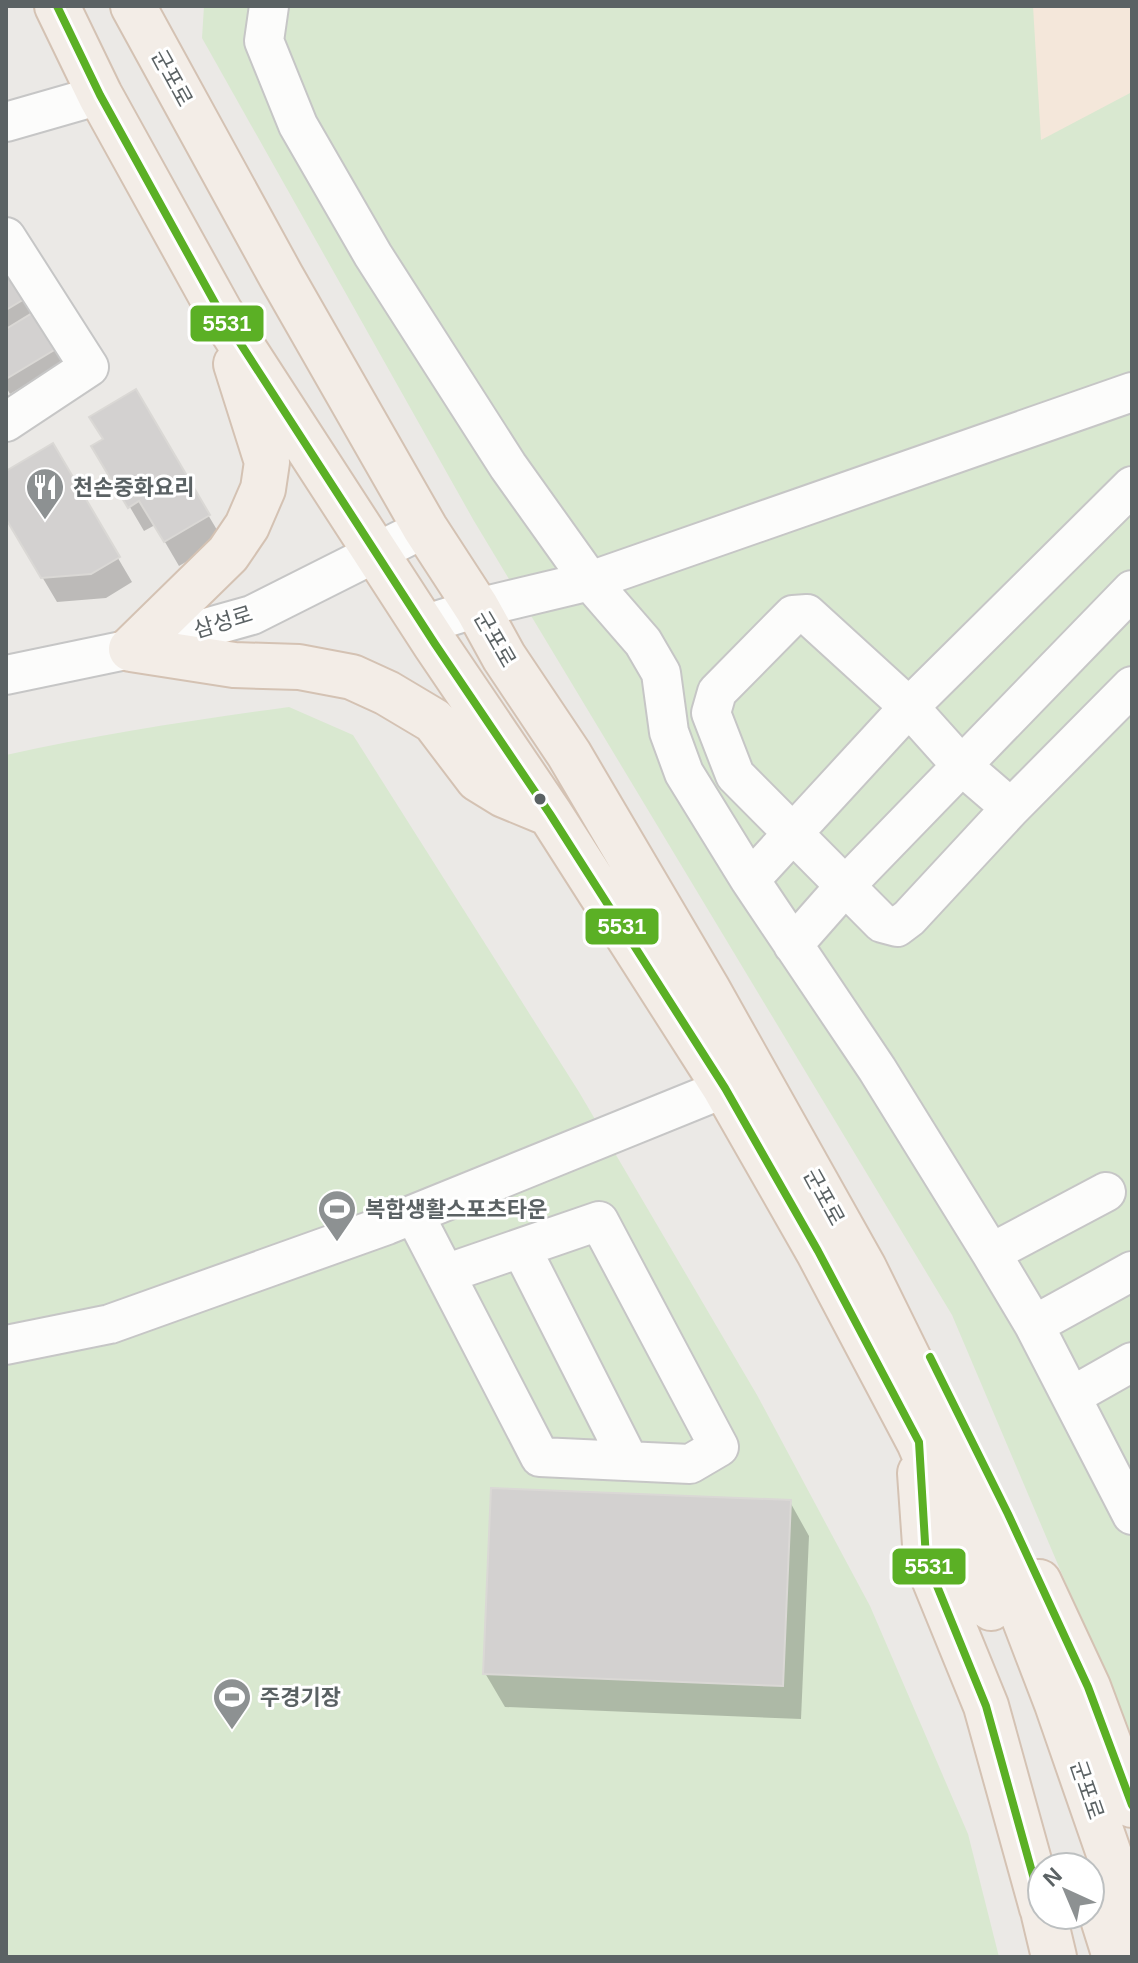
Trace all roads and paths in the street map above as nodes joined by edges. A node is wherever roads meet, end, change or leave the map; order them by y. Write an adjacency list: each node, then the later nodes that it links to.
1 (57, 6): 4 (main road, 군포로)
2 (133, 6): 11 (main road, 군포로)
3 (269, 6): 13 (street)
4 (100, 95): 5 (street); 7 (main road, 군포로)
5 (6, 122)
6 (6, 237): 9 (street)
7 (220, 312): 12 (main road, 군포로); 17 (main road)
8 (1132, 392): 13 (street)
9 (6, 422)
10 (1127, 502): 20 (street)
11 (425, 528): 12 (street, 삼성로); 15 (main road, 군포로)
12 (376, 554): 16 (main road, 군포로); 17 (street, 삼성로)
13 (590, 581): 15 (street); 26 (street)
14 (1132, 590): 21 (street)
15 (477, 608): 16 (street); 29 (main road, 군포로)
16 (423, 625): 23 (main road, 군포로)
17 (131, 649): 18 (street, 삼성로); 23 (main road)
18 (6, 675)
19 (1132, 686): 22 (street)
20 (909, 707): 21 (street); 24 (street); 24 (street)
21 (961, 765): 22 (street); 27 (street)
22 (1011, 808): 27 (street)
23 (550, 814): 25 (main road, 군포로)
24 (792, 834): 26 (street); 27 (street)
25 (577, 859): 29 (main road); 30 (main road, 군포로)
26 (750, 880): 28 (street)
27 (845, 886): 28 (street)
28 (793, 945): 34 (street)
29 (708, 990): 35 (main road, 군포로)
30 (725, 1088): 32 (street); 42 (main road, 군포로)
31 (1106, 1192): 34 (street)
32 (414, 1214): 37 (street); 39 (street)
33 (521, 1248): 37 (street); 43 (street); 43 (street)
34 (991, 1253): 38 (street)
35 (864, 1268): 45 (main road, 군포로); 48 (main road, 군포로)
36 (1132, 1271): 38 (street)
37 (445, 1274): 43 (street)
38 (1034, 1325): 41 (street)
39 (6, 1345)
40 (1132, 1362): 41 (street)
41 (1072, 1396): 44 (street)
42 (919, 1442): 46 (main road, 군포로); 47 (main road, 군포로)
43 (629, 1461)
44 (1132, 1515)
45 (1132, 1805)
46 (1026, 1851)
47 (1081, 1851)
48 (1132, 1920)
49 (1106, 1929): 52 (main road)
50 (1048, 1931): 51 (main road)
51 (1054, 1957)
52 (1115, 1957)

